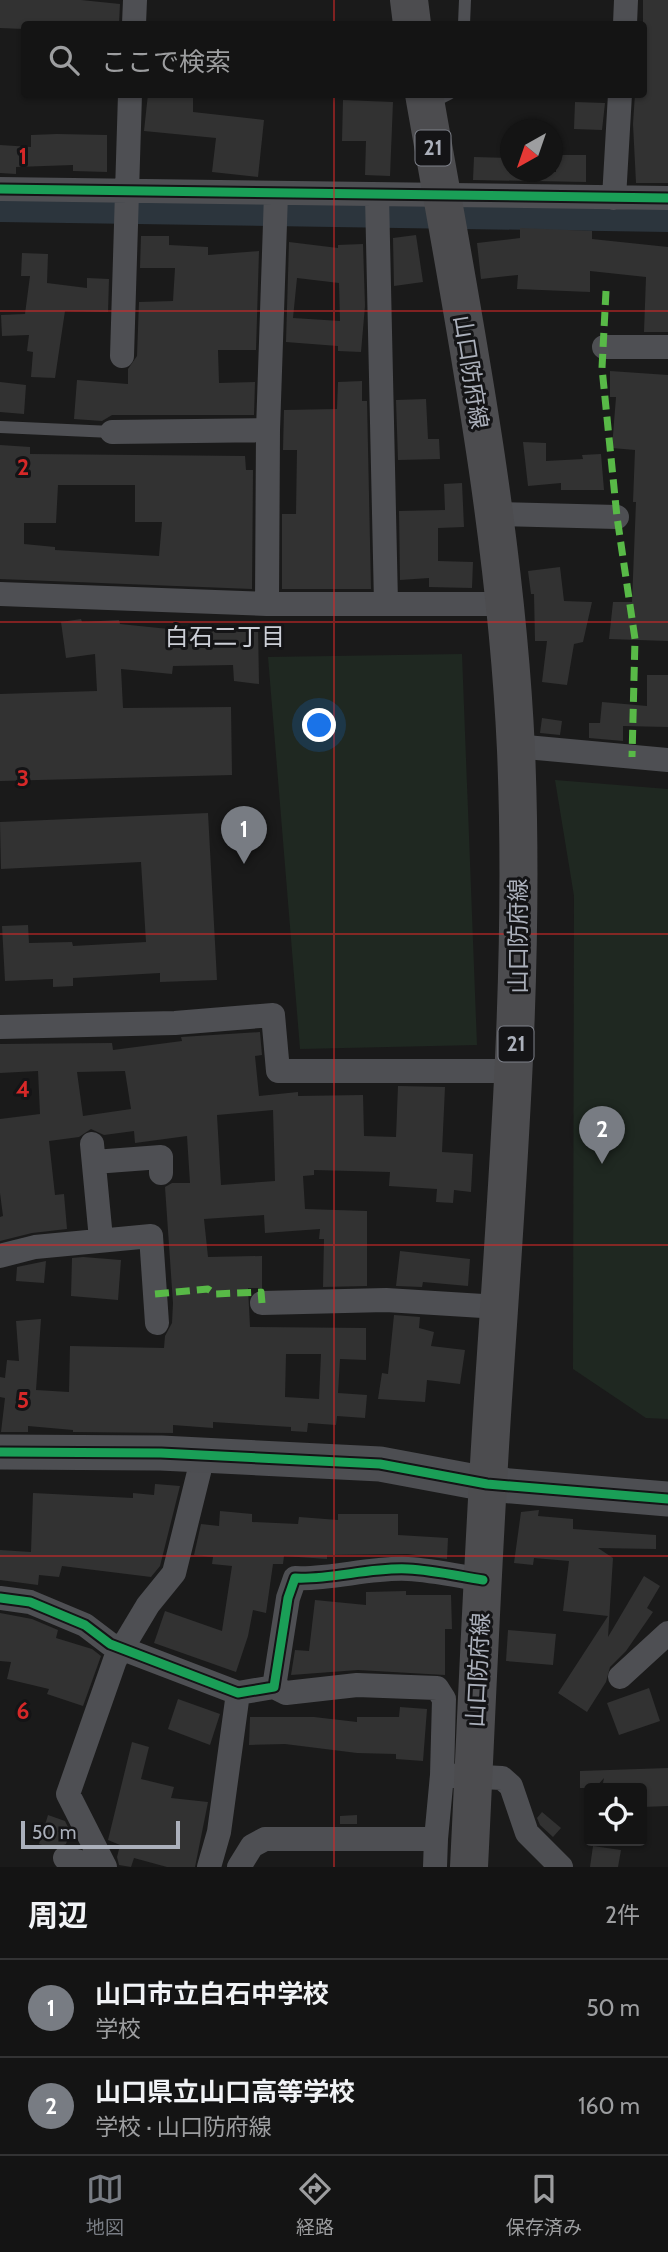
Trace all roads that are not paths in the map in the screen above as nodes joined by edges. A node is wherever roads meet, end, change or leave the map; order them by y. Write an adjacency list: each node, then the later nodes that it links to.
1 (135, 0): 5 (street)
2 (409, 0): 6 (main road)
3 (465, 0): 7 (lane)
4 (626, 0): 8 (street)
5 (134, 21)
6 (412, 21)
7 (464, 21)
8 (625, 21)
9 (130, 98): 13 (street)
10 (433, 98): 18 (main road, 山口防府線 / 21)
11 (620, 98): 16 (street)
12 (0, 189): 13 (street)
13 (125, 192): 14 (street); 21 (street)
14 (276, 194): 15 (street); 23 (street)
15 (377, 196): 18 (street); 28 (street)
16 (614, 198): 17 (street); 18 (street)
17 (668, 198)
18 (444, 207): 25 (main road, 山口防府線 / 21)
19 (604, 346): 20 (street)
20 (668, 347)
21 (122, 356)
22 (0, 427): 24 (lane)
23 (268, 430): 24 (street); 29 (street)
24 (112, 432)
25 (494, 514): 26 (street); 30 (main road, 山口防府線 / 21)
26 (617, 517)
27 (0, 594): 29 (street)
28 (386, 603): 29 (street); 30 (street)
29 (267, 604)
30 (503, 604): 31 (main road, 山口防府線 / 21)
31 (515, 746): 32 (street); 34 (main road, 山口防府線 / 21)
32 (668, 760)
33 (0, 1027): 34 (street)
34 (514, 1071): 39 (main road, 山口防府線 / 21)
35 (161, 1173): 36 (street)
36 (101, 1239): 37 (street); 40 (street)
37 (0, 1256)
38 (262, 1303): 39 (street)
39 (499, 1307): 43 (main road, 山口防府線 / 21)
40 (157, 1323)
41 (0, 1452): 42 (street)
42 (203, 1456): 43 (street); 48 (street)
43 (487, 1485): 44 (street); 45 (main road, 山口防府線 / 21)
44 (668, 1499)
45 (483, 1580): 50 (street); 52 (main road, 山口防府線 / 21)
46 (0, 1598): 48 (street)
47 (668, 1633): 49 (street)
48 (122, 1649): 51 (street); 55 (street)
49 (620, 1677)
50 (274, 1687): 51 (street); 52 (street)
51 (238, 1693): 56 (street)
52 (458, 1775): 53 (street); 59 (main road, 山口防府線 / 21); 60 (street)
53 (436, 1839): 57 (street); 58 (street)
54 (65, 1858): 55 (street)
55 (102, 1867)
56 (209, 1867)
57 (239, 1867)
58 (435, 1867)
59 (469, 1867)
60 (561, 1867)

